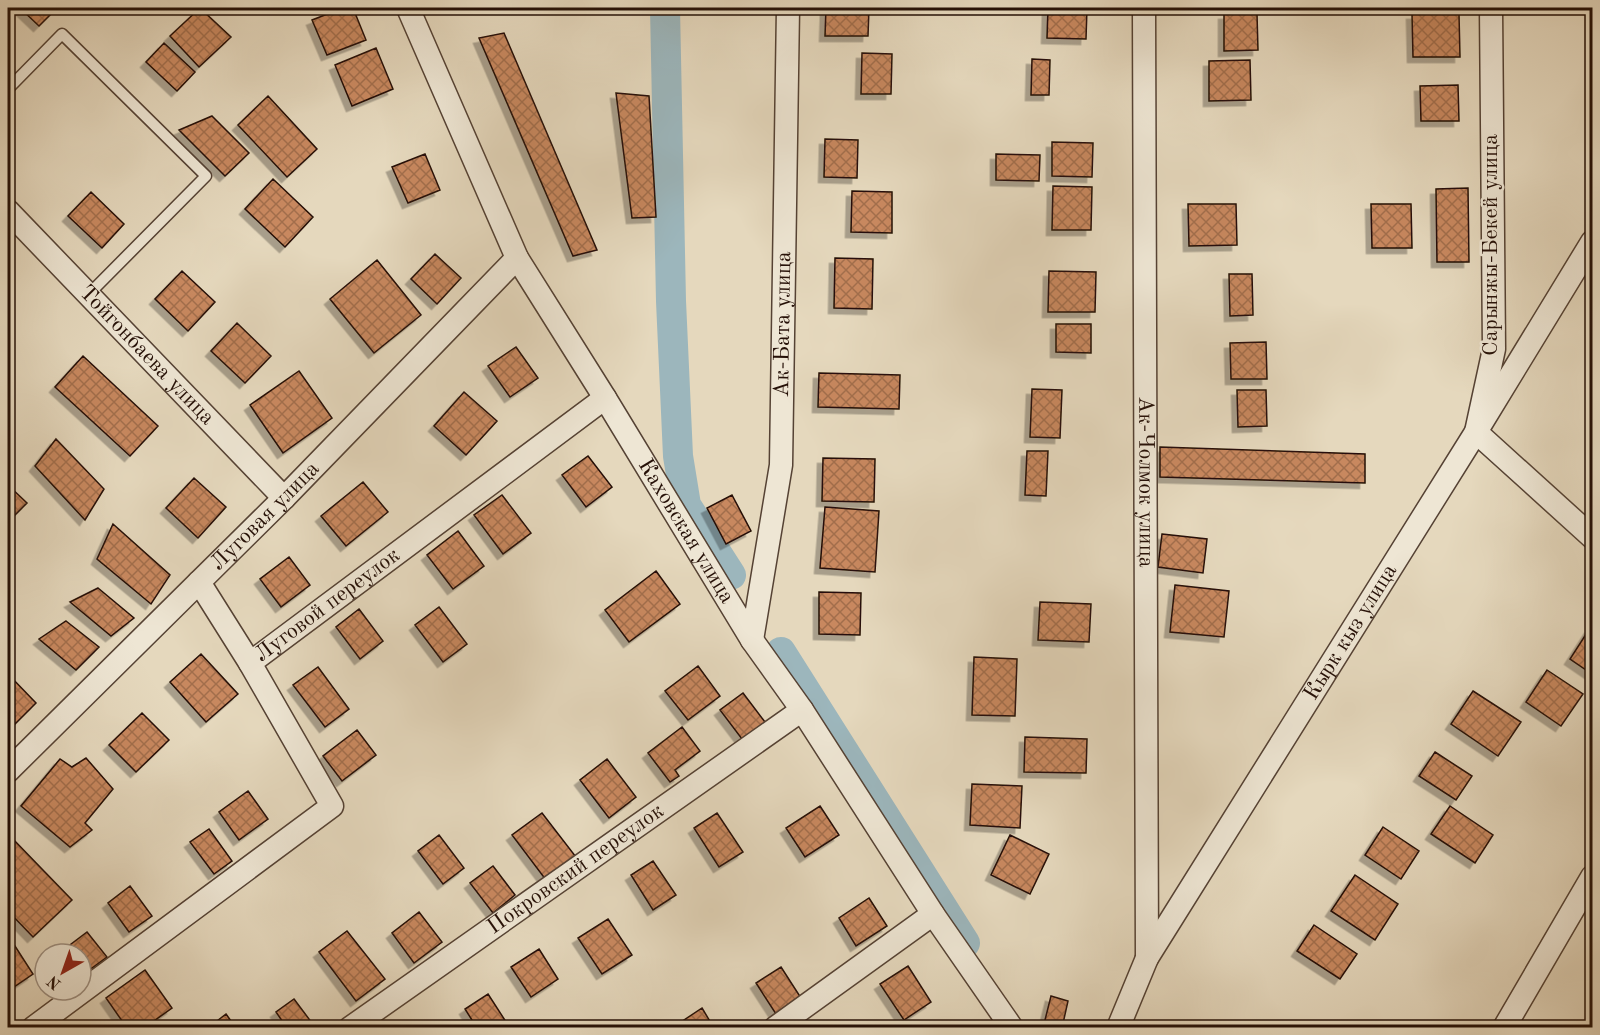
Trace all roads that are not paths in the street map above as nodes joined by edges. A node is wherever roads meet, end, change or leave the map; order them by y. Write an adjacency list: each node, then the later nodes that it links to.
1 (408, 8): 8 (street, Каховская улица)
2 (788, 8): 15 (street, Ак-Бата улица)
3 (1144, 8): 21 (street, Ак-Чолмок улица)
4 (1491, 8): 11 (street, Сарынжы-Бекей улица)
5 (8, 89): 9 (lane)
6 (8, 211): 9 (street, Тойгонбаева улица)
7 (1593, 242): 11 (street, Кырк кыз улица)
8 (517, 258): 10 (street, Каховская улица); 12 (street, Луговая улица)
9 (88, 295): 12 (street, Тойгонбаева улица)
10 (605, 398): 15 (street, Каховская улица); 16 (street, Луговой переулок)
11 (1476, 432): 13 (street); 21 (street, Кырк кыз улица)
12 (284, 498): 14 (street, Луговая улица)
13 (1593, 537)
14 (199, 582): 16 (street); 18 (street, Луговая улица)
15 (752, 640): 17 (street, Каховская улица)
16 (250, 663): 22 (street, Луговой переулок)
17 (802, 710): 20 (street, Каховская улица); 23 (street, Покровский переулок)
18 (8, 771)
19 (1593, 877): 27 (street)
20 (933, 914): 24 (street); 25 (street, Каховская улица)
21 (1147, 958): 26 (street, Кырк кыз улица)
22 (33, 1028)
23 (350, 1028)
24 (775, 1028)
25 (1012, 1028)
26 (1118, 1028)
27 (1504, 1028)

